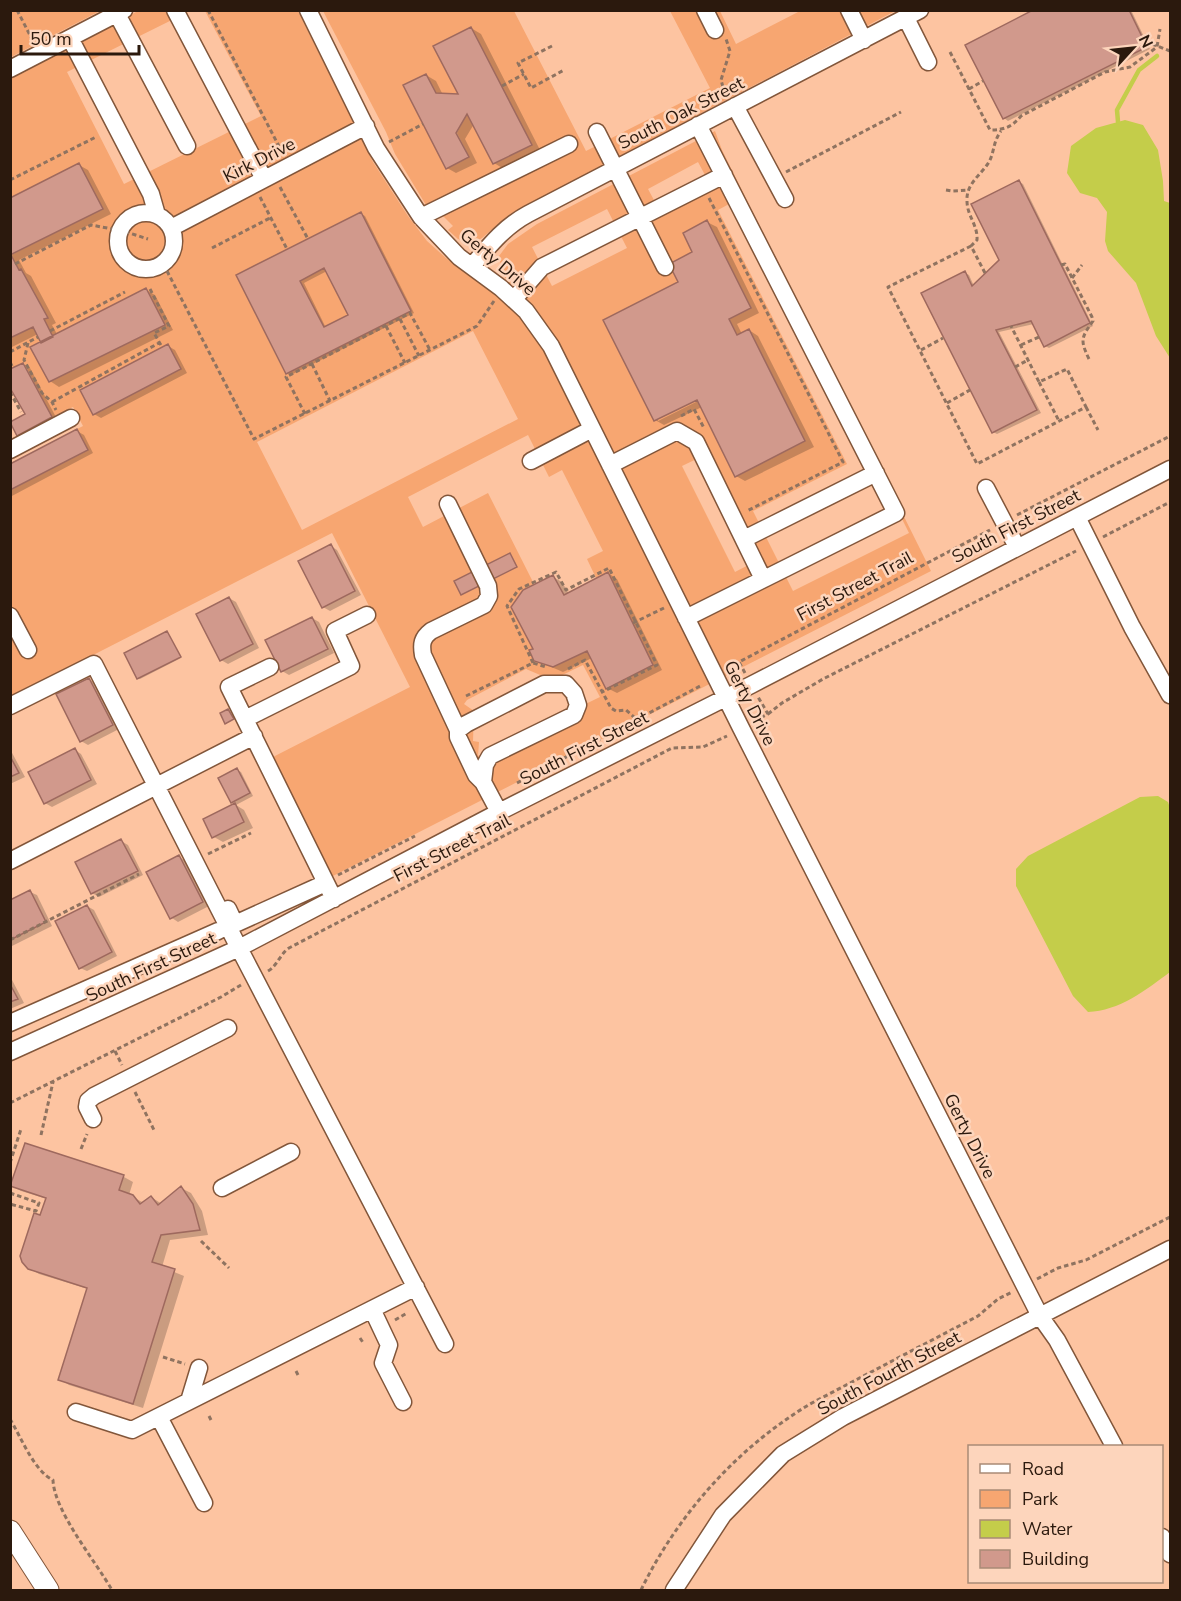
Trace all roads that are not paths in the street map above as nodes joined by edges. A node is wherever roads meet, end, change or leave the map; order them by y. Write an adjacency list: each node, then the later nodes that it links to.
1 (175, 10): 21 (street)
2 (308, 10): 15 (street, Gerty Drive)
3 (705, 10): 7 (street)
4 (849, 10): 9 (street)
5 (121, 12): 8 (street); 18 (street)
6 (913, 14): 9 (street, South Oak Street); 10 (street)
7 (720, 34)
8 (70, 39): 11 (street); 23 (street)
9 (864, 40): 13 (street, South Oak Street)
10 (928, 62)
11 (14, 68): 12 (street)
12 (10, 83)
13 (730, 100): 14 (street, South Oak Street); 22 (street)
14 (698, 125): 19 (street, South Oak Street); 20 (street)
15 (366, 126): 21 (street, Kirk Drive); 24 (street, Gerty Drive)
16 (597, 132): 19 (street)
17 (569, 144): 24 (street)
18 (187, 146)
19 (615, 168): 25 (street); 27 (street, South Oak Street)
20 (724, 175): 25 (street); 36 (street)
21 (272, 182): 26 (street, Kirk Drive)
22 (785, 199)
23 (157, 215): 26 (street); 26 (street)
24 (421, 217): 27 (street, Gerty Drive)
25 (640, 218): 28 (street); 29 (street)
26 (171, 228)
27 (472, 266): 29 (street, Gerty Drive)
28 (665, 267)
29 (508, 294): 31 (street, Gerty Drive)
30 (67, 420): 32 (street)
31 (592, 429): 33 (street); 34 (street, Gerty Drive)
32 (11, 447)
33 (531, 461)
34 (610, 465): 40 (street); 45 (street, Gerty Drive)
35 (1170, 469): 39 (street, South First Street)
36 (876, 472): 40 (street); 42 (street)
37 (986, 488): 41 (street)
38 (448, 504): 52 (street)
39 (1077, 517): 41 (street, South First Street); 48 (street)
40 (744, 539): 42 (street)
41 (1017, 547): 49 (street, South First Street)
42 (764, 579): 45 (street)
43 (367, 615): 51 (street)
44 (10, 616): 46 (street)
45 (686, 618): 49 (street, Gerty Drive)
46 (28, 650)
47 (270, 667): 51 (street)
48 (1170, 695)
49 (726, 698): 56 (street, South First Street); 72 (street, Gerty Drive)
50 (10, 706): 55 (street)
51 (245, 719): 53 (street)
52 (458, 730): 54 (street); 54 (street)
53 (254, 736): 55 (street); 60 (street)
54 (483, 782): 56 (street)
55 (156, 786): 58 (street); 62 (street)
56 (495, 805): 60 (street, South First Street)
57 (192, 839): 59 (street)
58 (10, 861)
59 (319, 886)
60 (334, 899): 62 (street, South First Street)
61 (218, 931): 63 (street)
62 (239, 948): 65 (street, South First Street); 70 (street)
63 (10, 1023)
64 (228, 1028): 66 (street)
65 (10, 1053)
66 (93, 1119)
67 (291, 1152): 68 (street)
68 (222, 1188)
69 (1170, 1249): 72 (street, South Fourth Street)
70 (416, 1287): 71 (street); 73 (street)
71 (372, 1309): 75 (street); 76 (street)
72 (1040, 1316): 79 (street, Gerty Drive); 83 (street, South Fourth Street)
73 (445, 1344)
74 (198, 1368): 75 (street)
75 (189, 1401): 78 (street)
76 (403, 1402)
77 (76, 1412): 78 (street)
78 (159, 1417): 80 (street)
79 (1113, 1445)
80 (204, 1503)
81 (10, 1531): 82 (main road)
82 (48, 1590)
83 (674, 1590)

